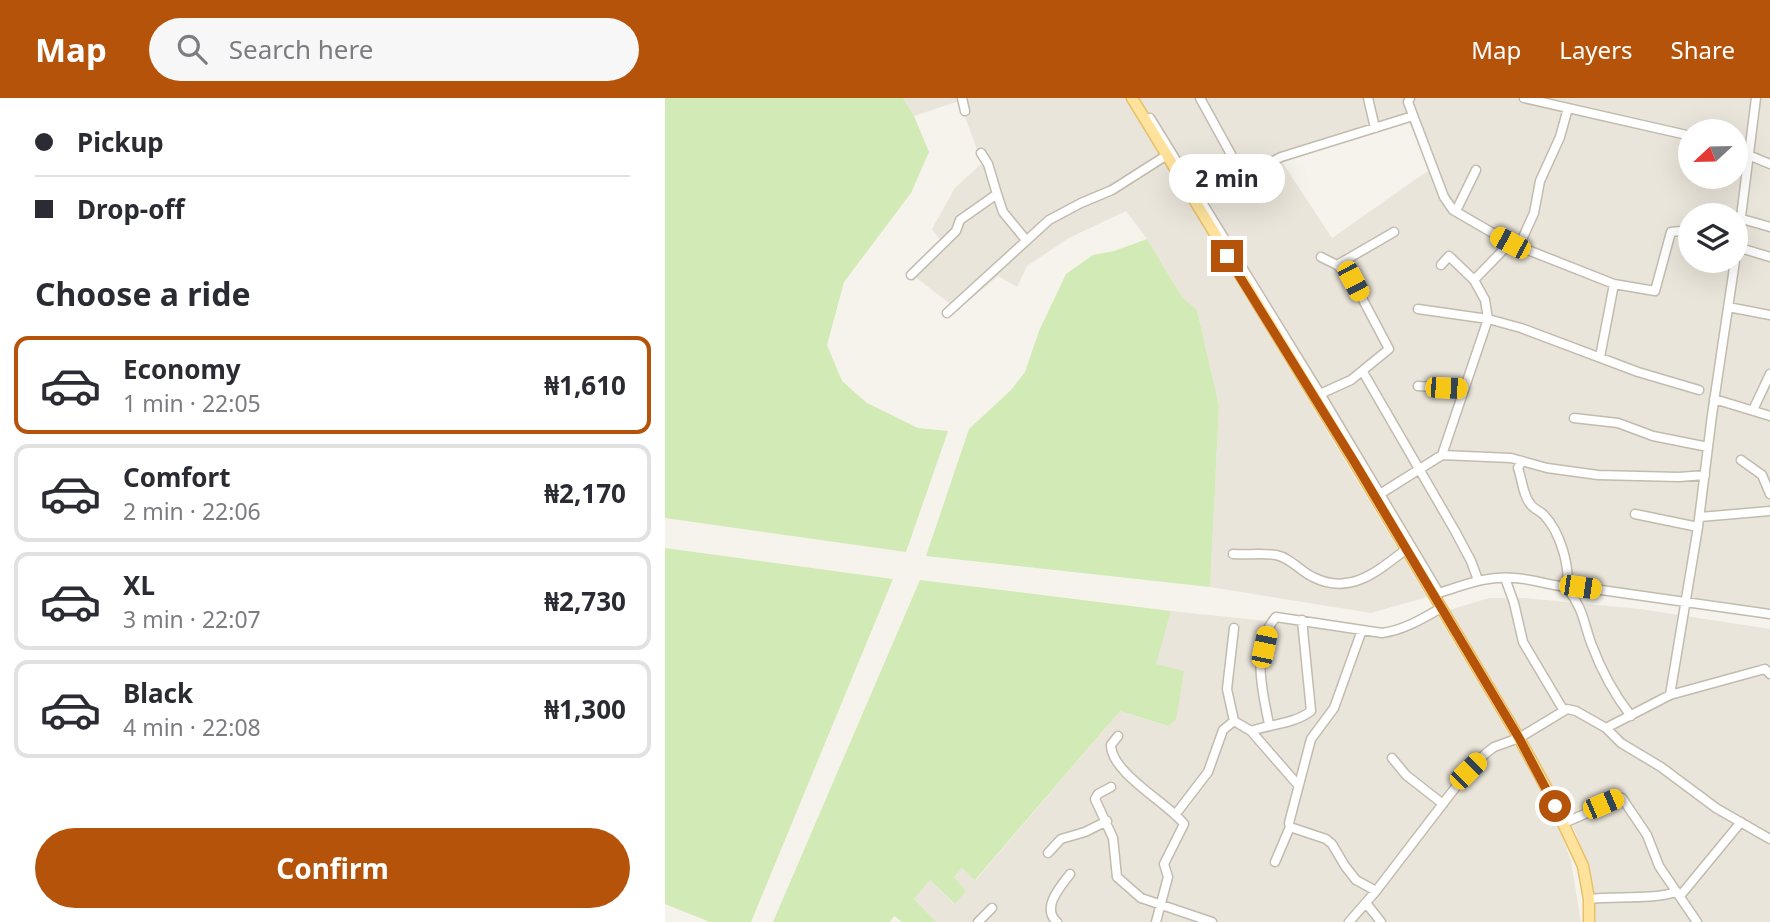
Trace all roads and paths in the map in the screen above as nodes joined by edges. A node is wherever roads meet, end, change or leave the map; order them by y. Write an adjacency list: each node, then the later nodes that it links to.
1 (962, 98): 9 (street)
2 (1135, 98): 15 (main road); 20 (street)
3 (1368, 98): 11 (street)
4 (1411, 98): 10 (street)
5 (1524, 98): 8 (street)
6 (1756, 98): 14 (street)
7 (1203, 99): 18 (street)
8 (1568, 108): 12 (street); 29 (street)
9 (965, 111)
10 (1413, 116): 11 (street); 22 (street)
11 (1375, 128): 18 (street)
12 (1678, 133)
13 (981, 153): 19 (street)
14 (1750, 154): 16 (street); 21 (street)
15 (1167, 155): 27 (street); 67 (main road)
16 (1770, 164)
17 (1476, 170): 22 (street)
18 (1241, 179): 20 (street)
19 (997, 194): 27 (street); 36 (street)
20 (1200, 199): 50 (street)
21 (1744, 203)
22 (1456, 211): 28 (street)
23 (1748, 221): 24 (street)
24 (1770, 227)
25 (1678, 231): 38 (street)
26 (1394, 232): 33 (street)
27 (1026, 240): 41 (street)
28 (1510, 243): 29 (street); 37 (street)
29 (1519, 246): 38 (street)
30 (1748, 253): 32 (street)
31 (1321, 257): 33 (street)
32 (1770, 257)
33 (1338, 265): 45 (street)
34 (1441, 265): 37 (street)
35 (1733, 273): 39 (street)
36 (911, 275)
37 (1474, 280): 43 (street)
38 (1613, 284): 44 (street)
39 (1728, 307): 42 (street); 51 (street)
40 (1418, 309): 43 (street)
41 (947, 313)
42 (1770, 315)
43 (1488, 319): 44 (street); 48 (street)
44 (1600, 357): 49 (street)
45 (1363, 372): 50 (street); 59 (street)
46 (1770, 374): 52 (street)
47 (1418, 386): 48 (street)
48 (1464, 389): 56 (street)
49 (1699, 390)
50 (1320, 394): 61 (street)
51 (1714, 399): 52 (street); 55 (street)
52 (1753, 410): 53 (street)
53 (1770, 416)
54 (1574, 418): 55 (street)
55 (1708, 447): 60 (street)
56 (1442, 455): 58 (street); 59 (street)
57 (1741, 460): 62 (street)
58 (1522, 461): 60 (street); 71 (street)
59 (1418, 471): 61 (street); 70 (street)
60 (1705, 475): 65 (street)
61 (1380, 494): 70 (street)
62 (1770, 494)
63 (1770, 511): 65 (street)
64 (1635, 514): 66 (street)
65 (1700, 517): 66 (street)
66 (1698, 527): 72 (street)
67 (1405, 550): 68 (street); 73 (main road)
68 (1233, 554)
69 (1505, 578): 70 (street); 71 (street); 80 (street)
70 (1478, 580)
71 (1567, 588): 72 (street); 81 (street)
72 (1686, 602): 74 (street); 79 (street)
73 (1441, 608): 77 (street); 87 (main road)
74 (1770, 614)
75 (1303, 620): 77 (street); 83 (street); 83 (street)
76 (1234, 628): 82 (street)
77 (1362, 630): 89 (street)
78 (1770, 674): 79 (street)
79 (1670, 695): 81 (street)
80 (1564, 711): 84 (street); 87 (street)
81 (1631, 716): 84 (street)
82 (1234, 721): 85 (street); 92 (street)
83 (1269, 724): 85 (street)
84 (1607, 728): 94 (street)
85 (1251, 730): 89 (street)
86 (1118, 736): 92 (street)
87 (1519, 738): 91 (street); 95 (main road)
88 (1392, 758): 91 (street)
89 (1298, 785): 96 (street)
90 (1111, 787): 93 (street)
91 (1443, 804): 101 (street)
92 (1175, 815): 105 (street)
93 (1107, 821): 98 (street); 105 (street)
94 (1741, 822): 97 (street); 102 (street)
95 (1564, 823): 102 (street); 103 (main road)
96 (1290, 827): 99 (street); 101 (street)
97 (1770, 839)
98 (1048, 853)
99 (1275, 862)
100 (1070, 874): 108 (street)
101 (1376, 891): 104 (street)
102 (1679, 894): 103 (street); 114 (street)
103 (1588, 899): 113 (main road)
104 (1366, 903): 111 (street); 112 (street)
105 (1160, 904): 109 (street); 110 (street)
106 (992, 908): 107 (street)
107 (978, 922)
108 (1057, 922)
109 (1156, 922)
110 (1212, 922)
111 (1349, 922)
112 (1381, 922)
113 (1589, 922)
114 (1697, 922)

